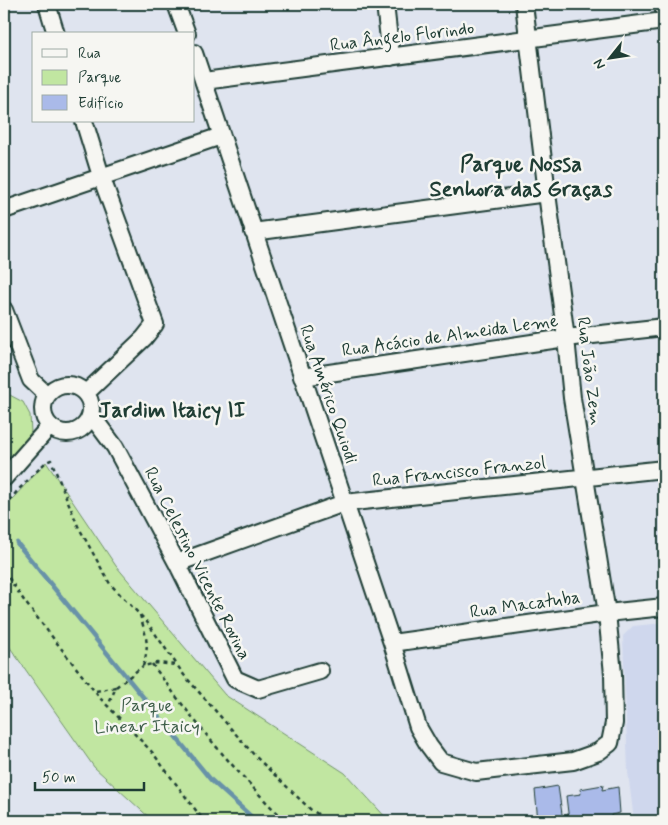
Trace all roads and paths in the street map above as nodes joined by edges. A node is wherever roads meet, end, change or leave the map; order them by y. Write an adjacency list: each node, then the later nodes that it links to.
1 (47, 4): 8 (street)
2 (176, 4): 9 (street)
3 (385, 4): 12 (street)
4 (524, 4): 10 (street, Rua João Zem)
5 (663, 4): 6 (street)
6 (664, 10)
7 (664, 21): 10 (street, Rua Ângelo Florindo)
8 (55, 32)
9 (186, 32)
10 (528, 40): 12 (street, Rua Ângelo Florindo); 17 (street, Rua João Zem)
11 (195, 56): 13 (street, Rua Américo Quiodi)
12 (391, 57): 13 (street, Rua Ângelo Florindo)
13 (204, 81): 15 (street, Rua Américo Quiodi)
14 (84, 122): 16 (street)
15 (221, 136): 16 (street); 19 (street, Rua Américo Quiodi)
16 (101, 176): 18 (street); 24 (street)
17 (546, 193): 19 (street); 22 (street, Rua João Zem)
18 (4, 210)
19 (253, 232): 23 (street, Rua Américo Quiodi)
20 (4, 310): 25 (street)
21 (664, 326): 22 (street, Rua Acácio de Almeida Leme)
22 (566, 338): 23 (street, Rua Acácio de Almeida Leme); 30 (street, Rua João Zem)
23 (302, 377): 31 (street, Rua Américo Quiodi)
24 (86, 393): 25 (street); 26 (street)
25 (47, 395): 27 (street)
26 (91, 415): 27 (street); 33 (street, Rua Celestino Vicente Rovina)
27 (50, 426): 29 (street)
28 (664, 469): 30 (street, Rua Francisco Franzol)
29 (4, 478)
30 (585, 478): 31 (street, Rua Francisco Franzol); 36 (street, Rua João Zem)
31 (344, 504): 33 (street, Rua Francisco Franzol); 38 (street, Rua Américo Quiodi)
32 (4, 508): 37 (path)
33 (177, 563): 42 (street, Rua Celestino Vicente Rovina)
34 (4, 571): 44 (path)
35 (664, 608): 36 (street, Rua Macatuba)
36 (607, 613): 38 (street, Rua Macatuba); 46 (street, Rua João Zem)
37 (139, 614): 40 (path); 41 (path)
38 (392, 643): 46 (street, Rua Américo Quiodi)
39 (152, 664): 40 (path); 41 (path); 48 (path)
40 (177, 665): 49 (path)
41 (142, 666): 43 (path)
42 (320, 671)
43 (116, 687): 44 (path); 45 (path)
44 (95, 691): 45 (path)
45 (108, 706): 47 (path)
46 (610, 743)
47 (204, 821)
48 (288, 821)
49 (328, 821)

